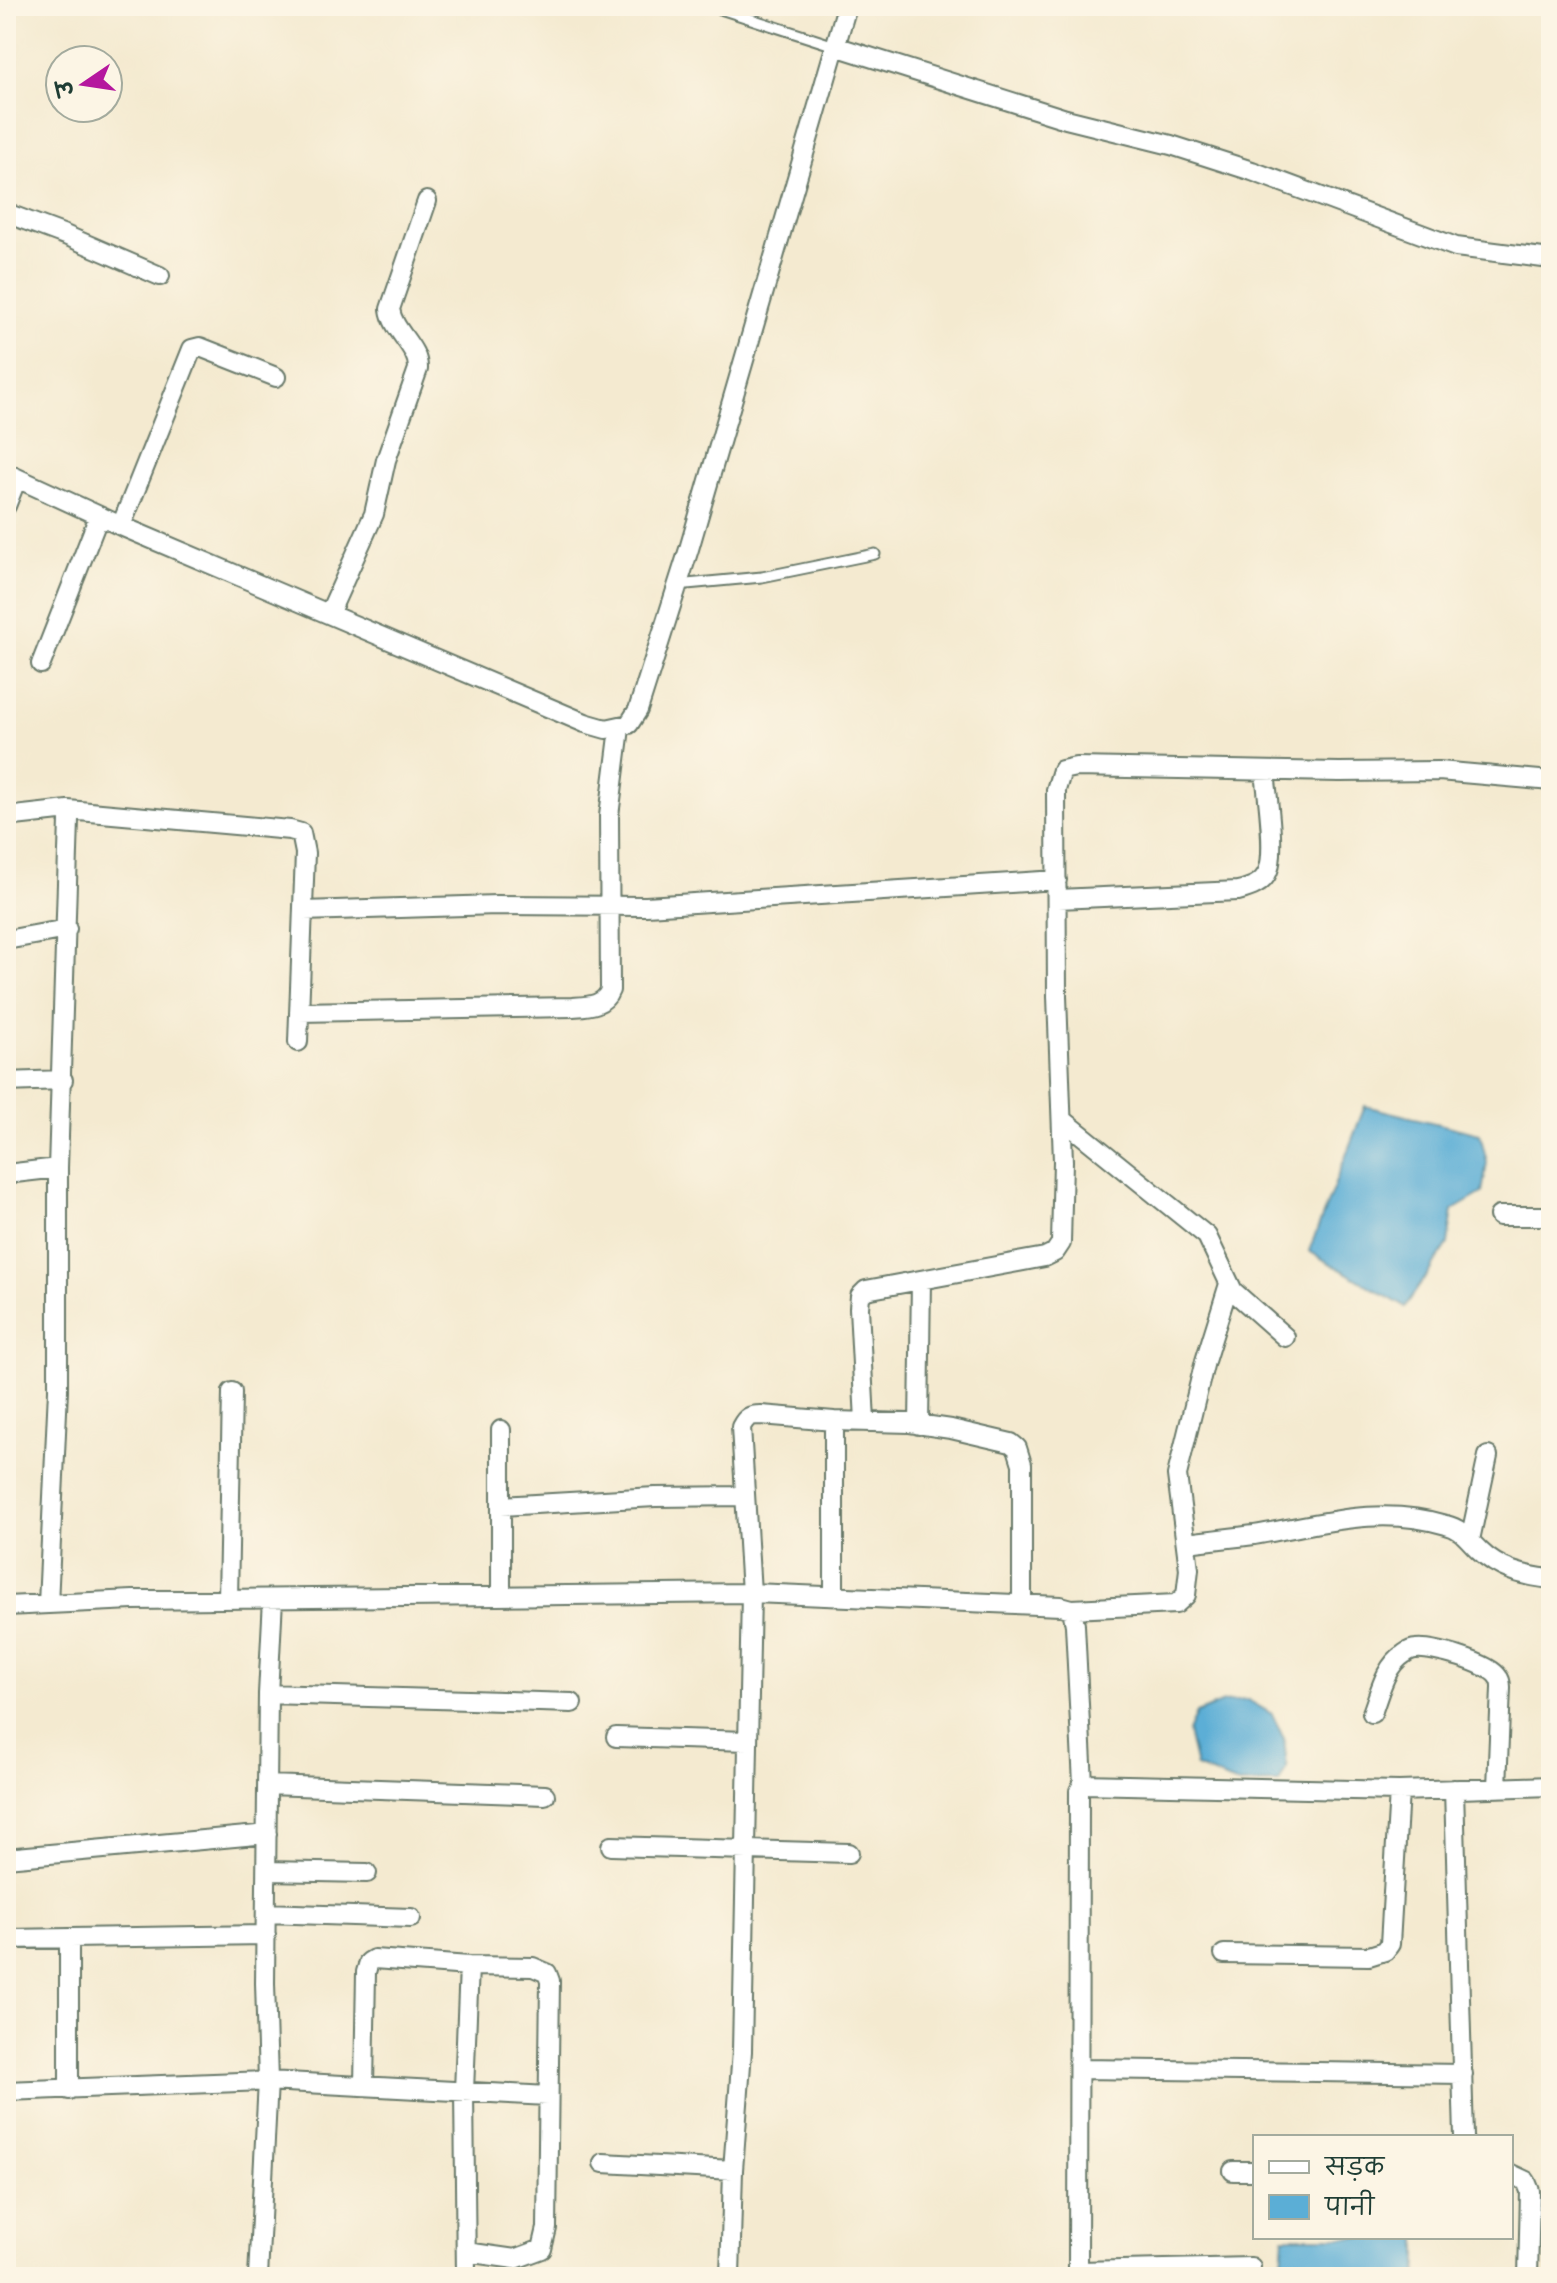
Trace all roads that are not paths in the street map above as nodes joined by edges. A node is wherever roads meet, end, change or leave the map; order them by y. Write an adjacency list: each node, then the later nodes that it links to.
1 (711, 6): 3 (lane)
2 (847, 6): 3 (street)
3 (835, 46): 6 (street); 14 (street)
4 (427, 201): 15 (street)
5 (6, 213): 7 (street)
6 (1551, 259)
7 (160, 276)
8 (276, 377): 12 (street)
9 (12, 476): 10 (street); 11 (street)
10 (6, 506)
11 (99, 516): 12 (street); 16 (street)
12 (121, 526): 15 (street)
13 (875, 554): 14 (lane)
14 (676, 585): 17 (street)
15 (329, 614): 17 (street)
16 (41, 664)
17 (620, 728): 23 (street)
18 (1265, 771): 19 (street); 22 (street); 22 (street)
19 (1551, 781)
20 (68, 810): 21 (street); 24 (street); 25 (street)
21 (6, 817)
22 (1058, 890): 23 (street); 31 (street)
23 (612, 906): 24 (street); 27 (street)
24 (303, 911): 27 (street)
25 (67, 929): 26 (street); 29 (street)
26 (6, 940)
27 (299, 1012): 28 (street)
28 (298, 1042)
29 (63, 1080): 30 (street); 32 (street)
30 (6, 1082)
31 (1062, 1119): 36 (street); 37 (street)
32 (58, 1168): 33 (street); 55 (street)
33 (6, 1174)
34 (1499, 1216): 35 (street)
35 (1551, 1216)
36 (921, 1280): 41 (street); 42 (street)
37 (1229, 1284): 38 (street); 48 (street)
38 (1285, 1337)
39 (232, 1392): 53 (street)
40 (834, 1421): 41 (street); 45 (street); 52 (street)
41 (865, 1421): 42 (street)
42 (919, 1425): 56 (street)
43 (501, 1430): 46 (street)
44 (1488, 1456): 47 (street)
45 (745, 1496): 46 (street); 50 (street)
46 (501, 1506): 51 (street)
47 (1470, 1540): 48 (street); 49 (street)
48 (1187, 1543): 58 (street)
49 (1551, 1579)
50 (751, 1593): 51 (street); 52 (street); 63 (street)
51 (501, 1596): 54 (street)
52 (834, 1596): 56 (street)
53 (228, 1599): 54 (street); 55 (street)
54 (273, 1599): 59 (street)
55 (48, 1604): 57 (street)
56 (1022, 1604): 58 (street)
57 (6, 1606)
58 (1072, 1609): 64 (street)
59 (268, 1694): 60 (street); 65 (street)
60 (572, 1703)
61 (1372, 1713): 67 (street)
62 (616, 1737): 63 (street)
63 (748, 1741): 73 (street)
64 (1083, 1784): 69 (street); 85 (street)
65 (268, 1785): 70 (street); 71 (street)
66 (1551, 1786): 67 (street)
67 (1497, 1787): 68 (street)
68 (1454, 1789): 69 (street); 86 (street)
69 (1399, 1791): 83 (street)
70 (545, 1795)
71 (267, 1834): 75 (street); 76 (street)
72 (611, 1846): 73 (street)
73 (745, 1848): 74 (street); 95 (street)
74 (849, 1853)
75 (6, 1858)
76 (267, 1871): 77 (street); 78 (street)
77 (367, 1873)
78 (266, 1913): 79 (street); 80 (street)
79 (411, 1918)
80 (266, 1935): 81 (street); 87 (street)
81 (69, 1938): 82 (street); 89 (street)
82 (6, 1939)
83 (1224, 1954)
84 (469, 1966): 88 (street); 91 (street); 92 (street)
85 (1080, 2069): 86 (street); 101 (street)
86 (1463, 2074): 93 (street)
87 (268, 2081): 88 (street); 89 (street); 102 (street)
88 (364, 2086): 91 (street)
89 (69, 2090): 90 (street)
90 (6, 2091)
91 (464, 2091): 92 (street); 99 (street)
92 (548, 2096): 99 (street)
93 (1464, 2135)
94 (603, 2163): 95 (street)
95 (733, 2170): 104 (street)
96 (1233, 2171): 97 (street)
97 (1253, 2171)
98 (1513, 2175): 105 (street)
99 (466, 2252): 103 (street)
100 (1251, 2267): 101 (street)
101 (1078, 2274)
102 (258, 2277)
103 (466, 2277)
104 (730, 2277)
105 (1528, 2277)

